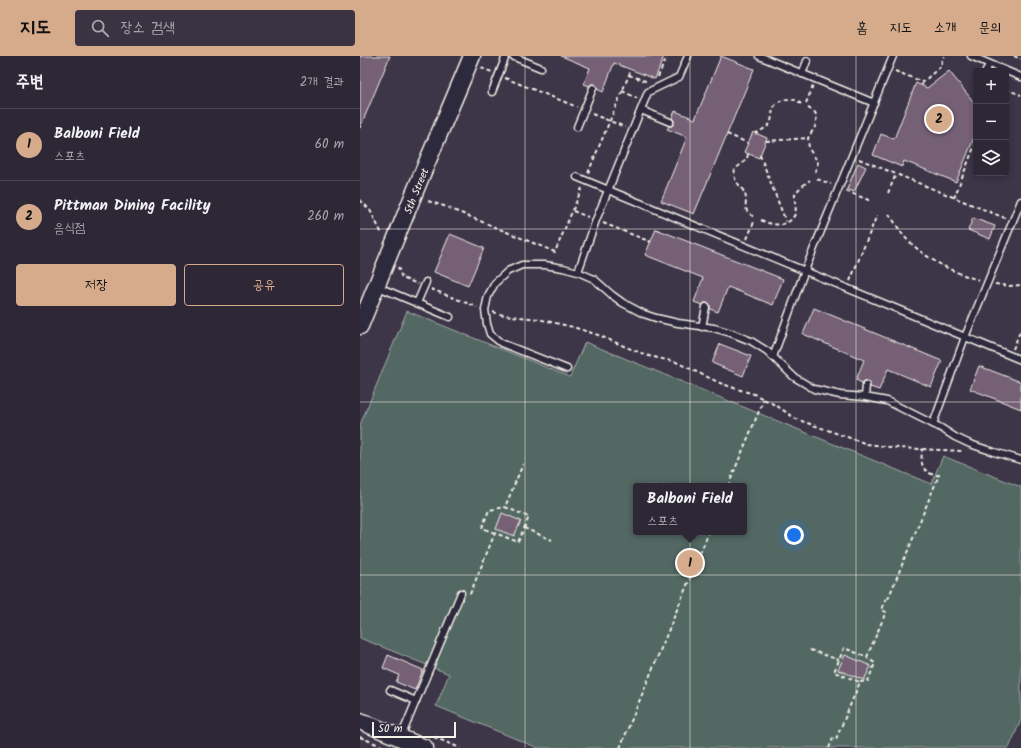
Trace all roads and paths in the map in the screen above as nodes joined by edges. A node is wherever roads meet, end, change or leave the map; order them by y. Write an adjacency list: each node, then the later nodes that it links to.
1 (506, 56): 19 (lane)
2 (512, 56): 14 (lane)
3 (667, 56): 22 (path)
4 (688, 56): 32 (lane)
5 (759, 56): 18 (lane)
6 (893, 56): 16 (lane)
7 (944, 56): 24 (path)
8 (971, 56): 13 (lane)
9 (1014, 56): 10 (path)
10 (1021, 59)
11 (471, 60): 19 (path); 74 (street, 5th Street)
12 (807, 61): 18 (lane)
13 (989, 64): 15 (lane); 21 (lane)
14 (541, 68)
15 (987, 68)
16 (888, 69): 24 (path); 34 (lane)
17 (631, 70): 20 (path)
18 (802, 74): 23 (lane)
19 (499, 75): 30 (lane); 37 (path)
20 (629, 75): 25 (path); 29 (path)
21 (1021, 77)
22 (657, 80)
23 (816, 80): 33 (path); 34 (lane)
24 (923, 82): 26 (path)
25 (648, 83)
26 (922, 86)
27 (593, 88): 37 (lane)
28 (1009, 90): 31 (path)
29 (622, 91): 32 (path); 39 (path)
30 (492, 92)
31 (1021, 95)
32 (645, 101): 38 (lane)
33 (806, 103)
34 (874, 103): 51 (lane)
35 (801, 104): 44 (path)
36 (808, 108): 45 (path)
37 (584, 110): 39 (path); 41 (lane)
38 (641, 110): 40 (lane); 42 (lane)
39 (610, 121): 42 (path); 55 (path)
40 (670, 122)
41 (577, 127)
42 (632, 131): 57 (lane)
43 (727, 134): 47 (path)
44 (755, 134)
45 (808, 138): 46 (path); 52 (path)
46 (766, 141)
47 (748, 143)
48 (973, 150): 59 (path)
49 (748, 154): 66 (path)
50 (760, 155): 70 (path)
51 (852, 156): 53 (path); 75 (lane)
52 (815, 174)
53 (896, 174): 58 (path); 59 (path)
54 (577, 177): 55 (lane)
55 (586, 180): 57 (lane); 63 (path)
56 (810, 180): 70 (path)
57 (608, 189): 67 (lane); 73 (lane)
58 (888, 193)
59 (954, 198): 71 (path)
60 (360, 200): 74 (path)
61 (428, 201): 63 (path)
62 (1021, 201): 71 (lane)
63 (573, 211): 67 (path)
64 (889, 214): 77 (path)
65 (877, 215): 81 (path)
66 (754, 217)
67 (596, 220): 72 (path); 76 (lane)
68 (762, 220): 70 (path)
69 (754, 222): 73 (path)
70 (786, 222)
71 (1012, 222): 77 (lane)
72 (650, 242)
73 (745, 246): 75 (lane)
74 (390, 253): 78 (path); 80 (street, 5th Street)
75 (805, 270): 81 (lane); 91 (lane)
76 (578, 272): 84 (lane); 87 (lane)
77 (987, 283): 79 (path); 89 (lane)
78 (425, 284): 82 (lane); 84 (path)
79 (1021, 285)
80 (376, 286): 82 (lane); 86 (street, 5th Street)
81 (847, 288): 89 (lane)
82 (417, 303): 85 (lane)
83 (706, 307): 87 (lane)
84 (485, 310): 93 (lane); 96 (path)
85 (450, 317)
86 (360, 326)
87 (702, 326): 91 (lane)
88 (1021, 329): 90 (path)
89 (965, 337): 90 (lane); 97 (lane)
90 (1010, 355): 92 (lane)
91 (773, 357): 95 (lane)
92 (1021, 360)
93 (567, 369)
94 (866, 385): 95 (lane)
95 (865, 397): 97 (lane)
96 (764, 399): 98 (path); 102 (path)
97 (933, 424): 100 (lane)
98 (922, 449): 99 (path); 111 (path)
99 (965, 451)
100 (1021, 460)
101 (523, 464): 103 (path)
102 (729, 483)
103 (506, 507): 104 (path); 105 (path)
104 (524, 528): 105 (path); 107 (path)
105 (495, 532): 109 (path)
106 (708, 535): 121 (path)
107 (552, 540)
108 (461, 593): 115 (lane)
109 (468, 598)
110 (810, 650): 112 (path)
111 (867, 657): 112 (path); 113 (path)
112 (839, 660): 113 (path)
113 (860, 682): 122 (path)
114 (390, 690): 115 (lane)
115 (416, 701): 118 (lane)
116 (360, 721): 118 (street)
117 (360, 737): 119 (path)
118 (401, 738): 120 (street)
119 (386, 748)
120 (424, 748)
121 (620, 748)
122 (829, 748)

